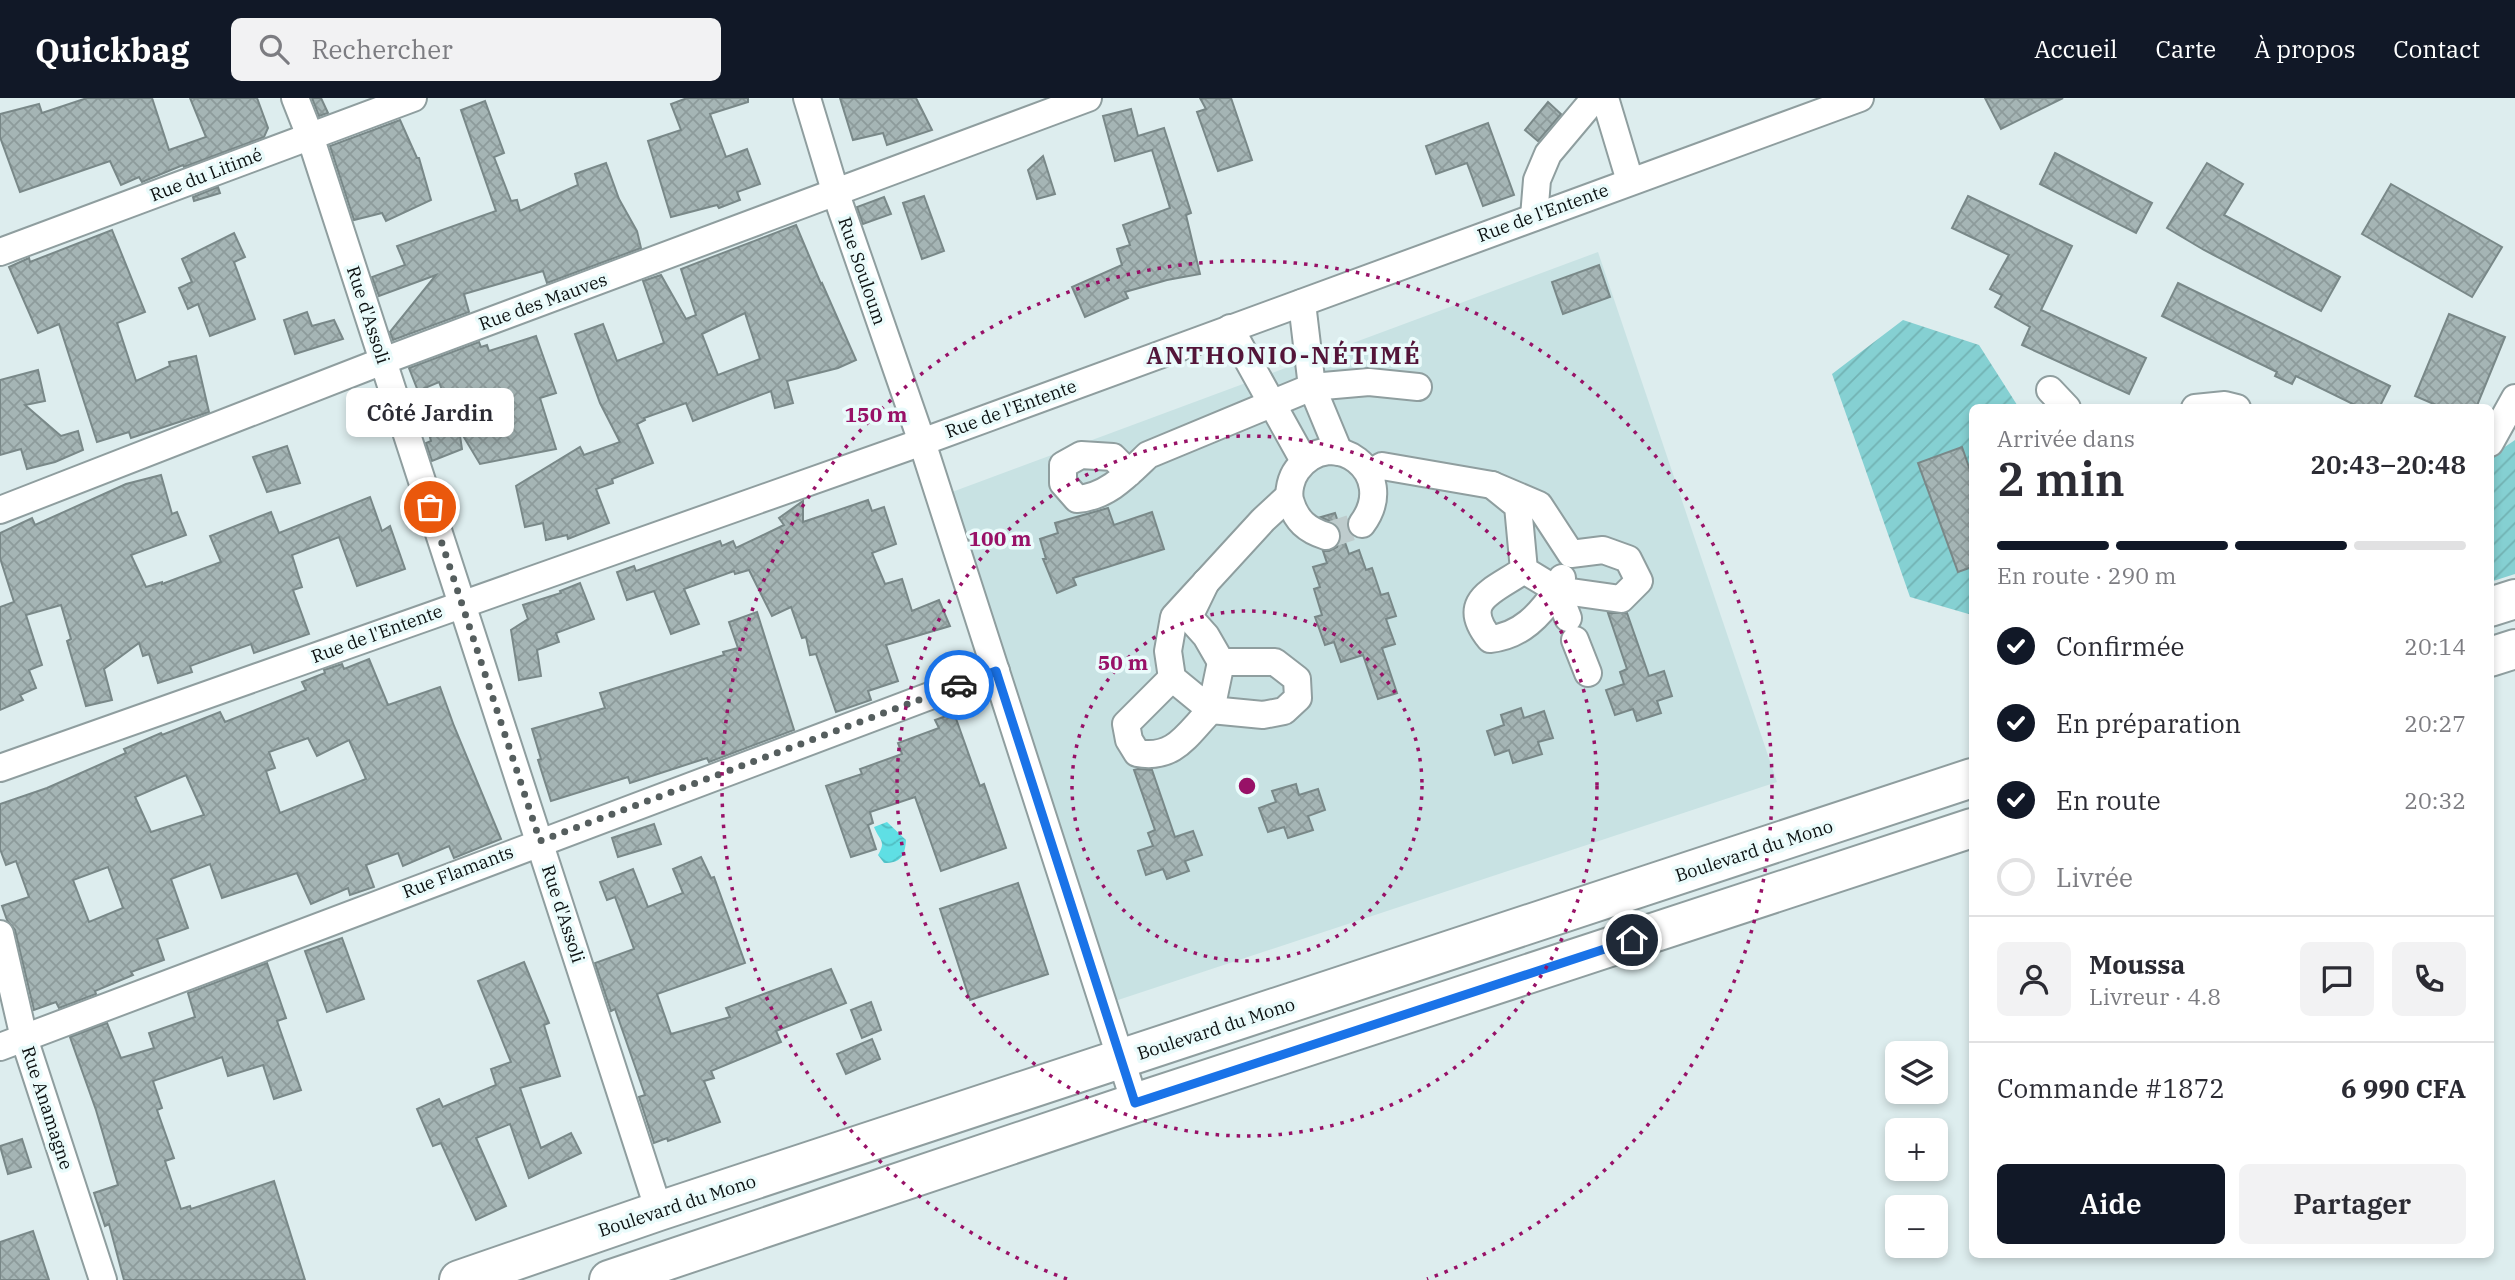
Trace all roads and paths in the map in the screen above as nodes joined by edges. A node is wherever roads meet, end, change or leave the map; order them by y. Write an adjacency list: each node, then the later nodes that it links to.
1 (295, 98): 8 (street, Rue d'Assoli)
2 (413, 98): 8 (street, Rue du Litimé)
3 (807, 98): 10 (street, Rue Souloum)
4 (1088, 98): 10 (street, Rue des Mauves)
5 (1595, 98): 11 (street)
6 (1605, 98): 9 (street)
7 (1860, 98): 9 (street, Rue de l'Entente)
8 (310, 136): 12 (street, Rue du Litimé); 15 (street, Rue d'Assoli)
9 (1630, 181): 11 (street, Rue de l'Entente)
10 (836, 194): 15 (street, Rue des Mauves); 21 (street, Rue Souloum)
11 (1534, 216): 13 (street, Rue de l'Entente)
12 (0, 252)
13 (1303, 303): 14 (street, Rue de l'Entente); 16 (street)
14 (1230, 328): 19 (street); 21 (street, Rue de l'Entente)
15 (383, 361): 28 (street, Rue des Mauves); 36 (street, Rue d'Assoli)
16 (1312, 387): 17 (street); 19 (street); 22 (street)
17 (1418, 387)
18 (2515, 398): 20 (street)
19 (1274, 405): 23 (street); 24 (street)
20 (2494, 436)
21 (922, 442): 36 (street, Rue de l'Entente); 41 (street, Rue Souloum)
22 (1339, 452): 23 (street); 25 (street)
23 (1304, 461): 27 (street)
24 (1129, 473)
25 (1369, 474): 26 (street); 29 (street)
26 (1492, 485): 31 (street); 32 (street)
27 (1289, 496): 30 (street); 33 (street)
28 (0, 510)
29 (1362, 524)
30 (1326, 536)
31 (1571, 554): 34 (street); 34 (street)
32 (1524, 570): 34 (street); 34 (street)
33 (1206, 582): 40 (street); 43 (street)
34 (1557, 590): 42 (street)
35 (2515, 599): 37 (highway)
36 (462, 604): 45 (street, Rue de l'Entente); 48 (street, Rue d'Assoli)
37 (2494, 606)
38 (2515, 649): 39 (highway)
39 (2494, 656)
40 (1221, 662): 44 (street); 44 (street)
41 (996, 671): 48 (street, Rue Flamants); 51 (street, Rue Souloum)
42 (1588, 673)
43 (1172, 678): 44 (street); 44 (street)
44 (1211, 710)
45 (0, 768)
46 (1969, 779): 51 (highway, Boulevard du Mono)
47 (1969, 829): 52 (highway)
48 (540, 841): 50 (street, Rue Flamants); 53 (street, Rue d'Assoli)
49 (0, 934): 50 (street, Rue Anamagne)
50 (12, 1042): 54 (street, Rue Anamagne)
51 (1120, 1061): 52 (street, Rue Souloum); 53 (highway, Boulevard du Mono)
52 (1135, 1103): 56 (highway)
53 (659, 1211): 55 (highway, Boulevard du Mono)
54 (103, 1280)
55 (459, 1280)
56 (609, 1280)

